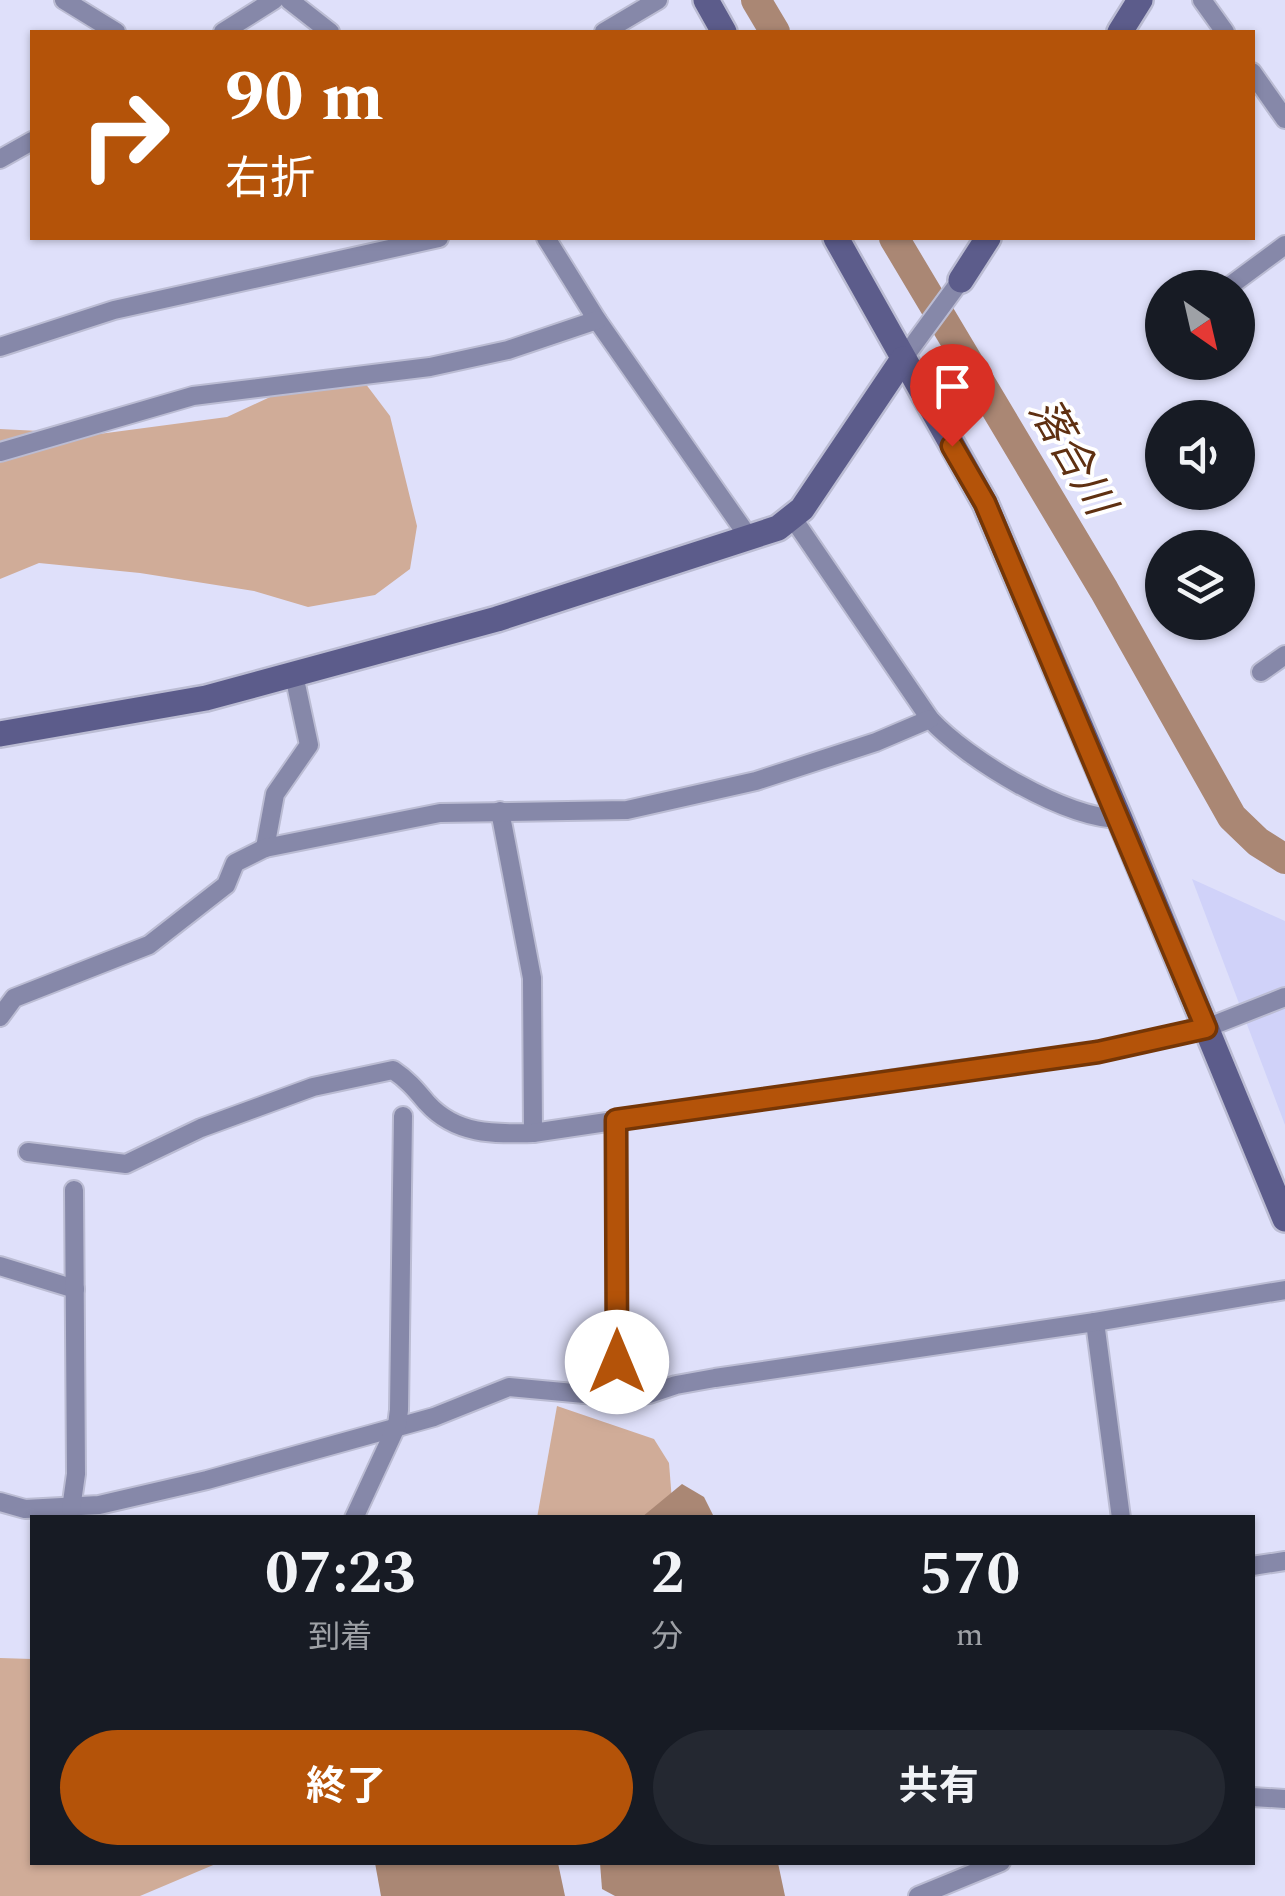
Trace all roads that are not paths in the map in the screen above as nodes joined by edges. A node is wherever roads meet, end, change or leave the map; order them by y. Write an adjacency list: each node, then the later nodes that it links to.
1 (64, 0): 8 (street)
2 (274, 0): 9 (street)
3 (288, 0): 10 (street)
4 (658, 0): 11 (street)
5 (706, 0): 12 (main road)
6 (1140, 0): 13 (main road)
7 (1202, 0): 14 (street)
8 (113, 30)
9 (226, 30)
10 (327, 30)
11 (607, 30)
12 (723, 30)
13 (1121, 30)
14 (1224, 30)
15 (1255, 76): 16 (street)
16 (1285, 119)
17 (30, 142): 18 (street)
18 (0, 160)
19 (430, 240): 27 (street)
20 (547, 240): 26 (street)
21 (837, 240): 28 (main road)
22 (987, 240): 25 (main road)
23 (1285, 245): 24 (street)
24 (1252, 270)
25 (961, 280): 28 (street)
26 (597, 320): 29 (street); 31 (street)
27 (0, 347)
28 (909, 350): 30 (main road); 38 (main road)
29 (0, 452)
30 (792, 517): 31 (main road); 35 (street)
31 (750, 539): 34 (main road)
32 (1285, 655): 33 (street)
33 (1261, 672)
34 (294, 674): 36 (main road); 39 (street)
35 (930, 719): 37 (street); 38 (street)
36 (0, 734)
37 (500, 810): 39 (street); 45 (street)
38 (1120, 819): 42 (main road)
39 (265, 848): 41 (street)
40 (1285, 997): 42 (street)
41 (0, 1018)
42 (1206, 1028): 44 (street); 48 (main road)
43 (402, 1116): 54 (street)
44 (616, 1120): 45 (street); 53 (street)
45 (533, 1133): 46 (street)
46 (28, 1152)
47 (74, 1190): 50 (street)
48 (1285, 1219)
49 (0, 1266): 50 (street)
50 (75, 1288): 56 (street)
51 (1285, 1290): 52 (street)
52 (1095, 1322): 53 (street); 58 (street)
53 (617, 1397): 54 (street)
54 (397, 1425): 56 (street); 57 (street)
55 (0, 1502): 56 (street)
56 (70, 1509)
57 (355, 1515)
58 (1121, 1515)
59 (1285, 1561): 60 (street)
60 (1255, 1566)
61 (1255, 1797): 62 (street)
62 (1285, 1799)
63 (994, 1865): 64 (street)
64 (918, 1896)

